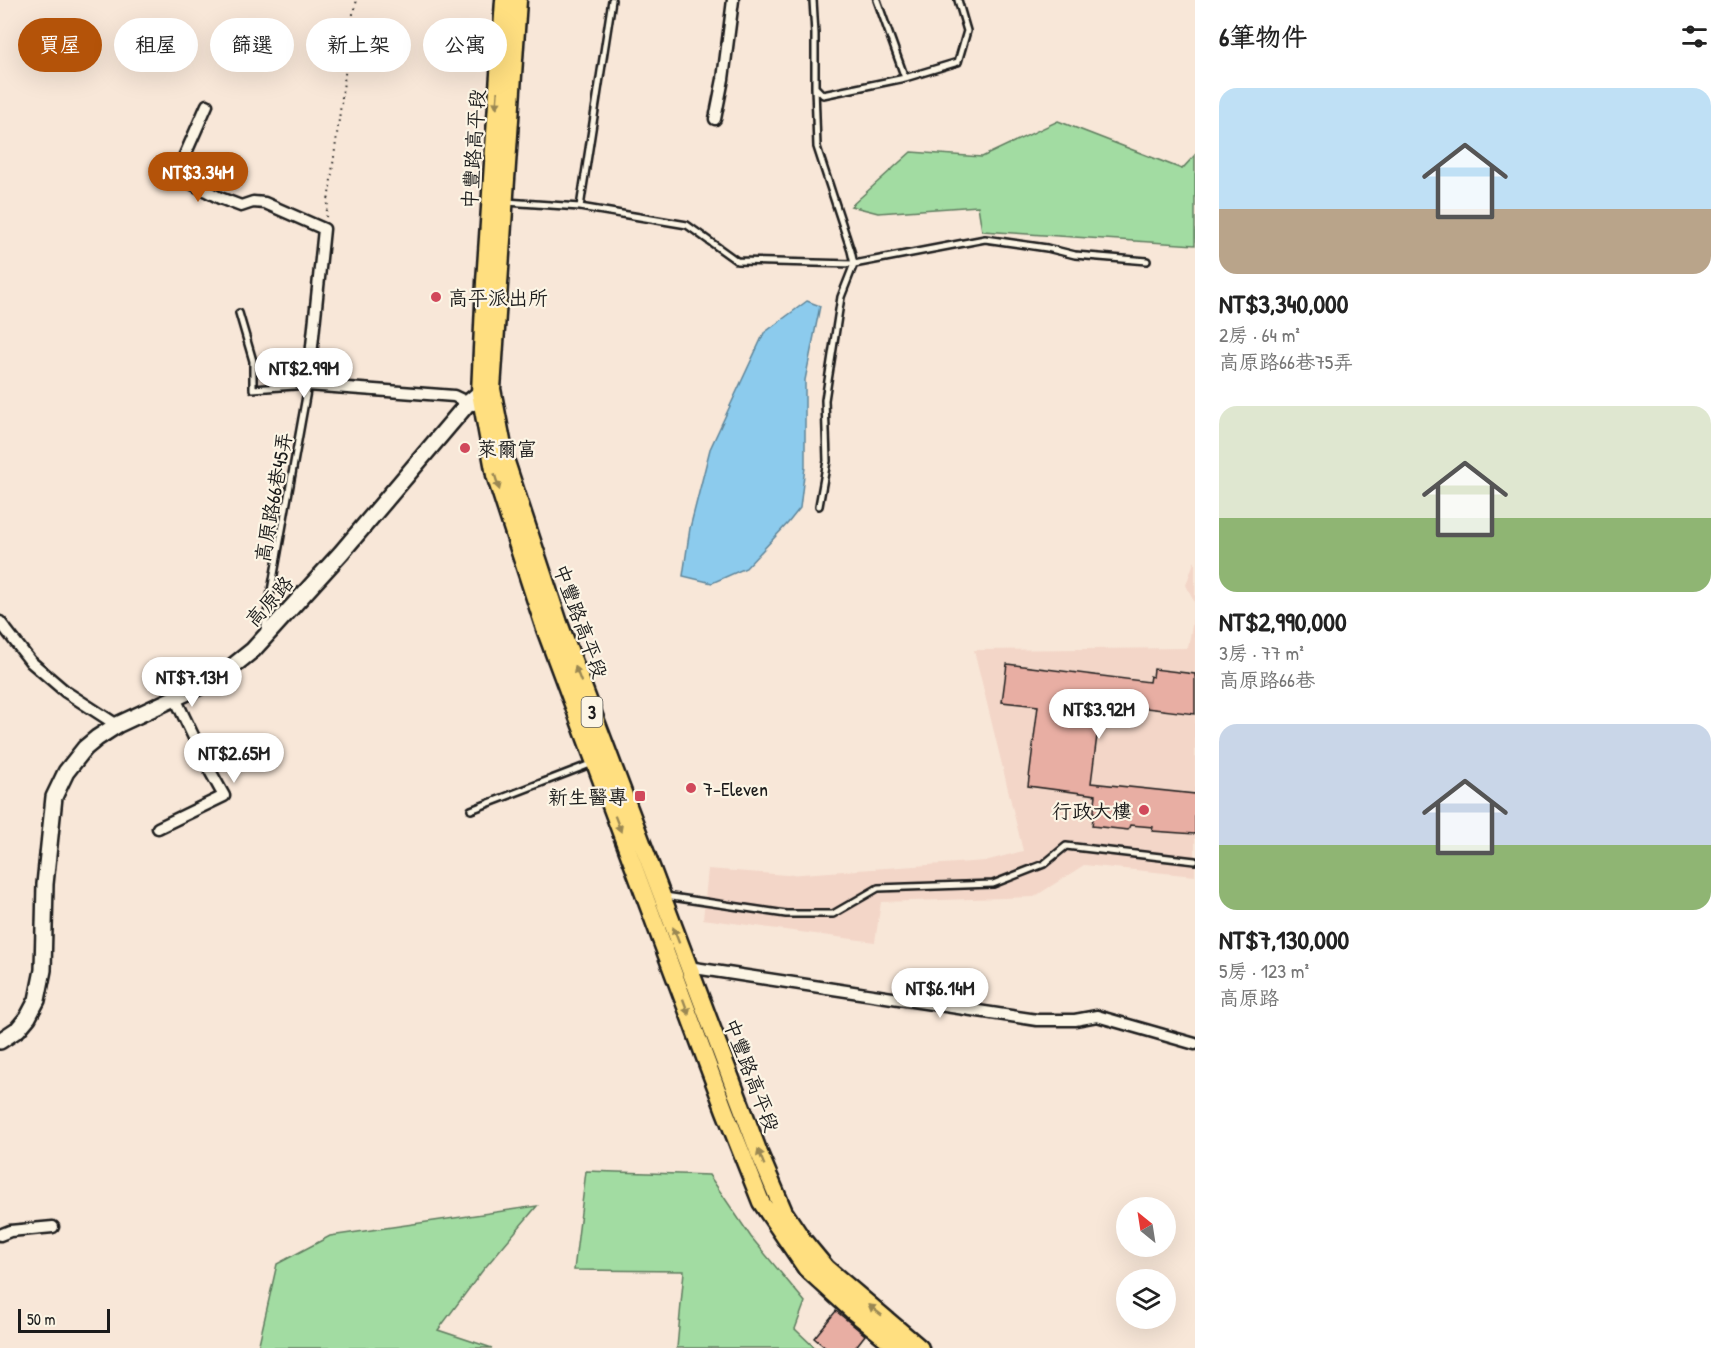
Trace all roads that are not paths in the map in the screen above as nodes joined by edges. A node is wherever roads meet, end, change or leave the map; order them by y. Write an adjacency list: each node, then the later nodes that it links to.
1 (504, 0): 12 (main road, 中豐路高平段 / 3, one-way to 12)
2 (518, 0): 12 (main road, 中豐路高平段 / 3)
3 (612, 0): 13 (lane)
4 (733, 0): 11 (street)
5 (813, 0): 9 (lane)
6 (877, 0): 8 (lane)
7 (958, 0): 8 (lane)
8 (905, 78): 9 (lane)
9 (815, 87): 15 (lane)
10 (207, 105): 17 (street)
11 (715, 119)
12 (498, 203): 13 (lane); 18 (main road, 中豐路高平段 / 3)
13 (580, 207): 15 (lane)
14 (1147, 261): 15 (lane)
15 (854, 264): 19 (lane)
16 (239, 313): 17 (lane)
17 (308, 385): 18 (street); 21 (lane, 高原路66巷45弄)
18 (480, 395): 21 (street, 高原路); 24 (main road, 中豐路高平段 / 3, one-way to 18); 24 (main road, 中豐路高平段 / 3, one-way to 24)
19 (819, 506)
20 (0, 622): 23 (street)
21 (262, 640): 22 (street, 高原路)
22 (175, 698): 23 (street, 高原路); 26 (street)
23 (117, 725): 30 (street, 高原路)
24 (602, 760): 25 (lane); 28 (main road, 中豐路高平段 / 3)
25 (471, 810)
26 (158, 828)
27 (1195, 861): 28 (lane)
28 (654, 898): 29 (main road, 中豐路高平段 / 3, one-way to 28); 32 (main road, 中豐路高平段 / 3, one-way to 32)
29 (688, 967): 31 (street); 32 (main road, 中豐路高平段 / 3)
30 (0, 1041)
31 (1195, 1044)
32 (722, 1080): 35 (main road, 中豐路高平段 / 3); 36 (main road, 中豐路高平段 / 3, one-way to 32)
33 (53, 1227): 34 (street)
34 (0, 1235)
35 (898, 1348)
36 (920, 1348)

